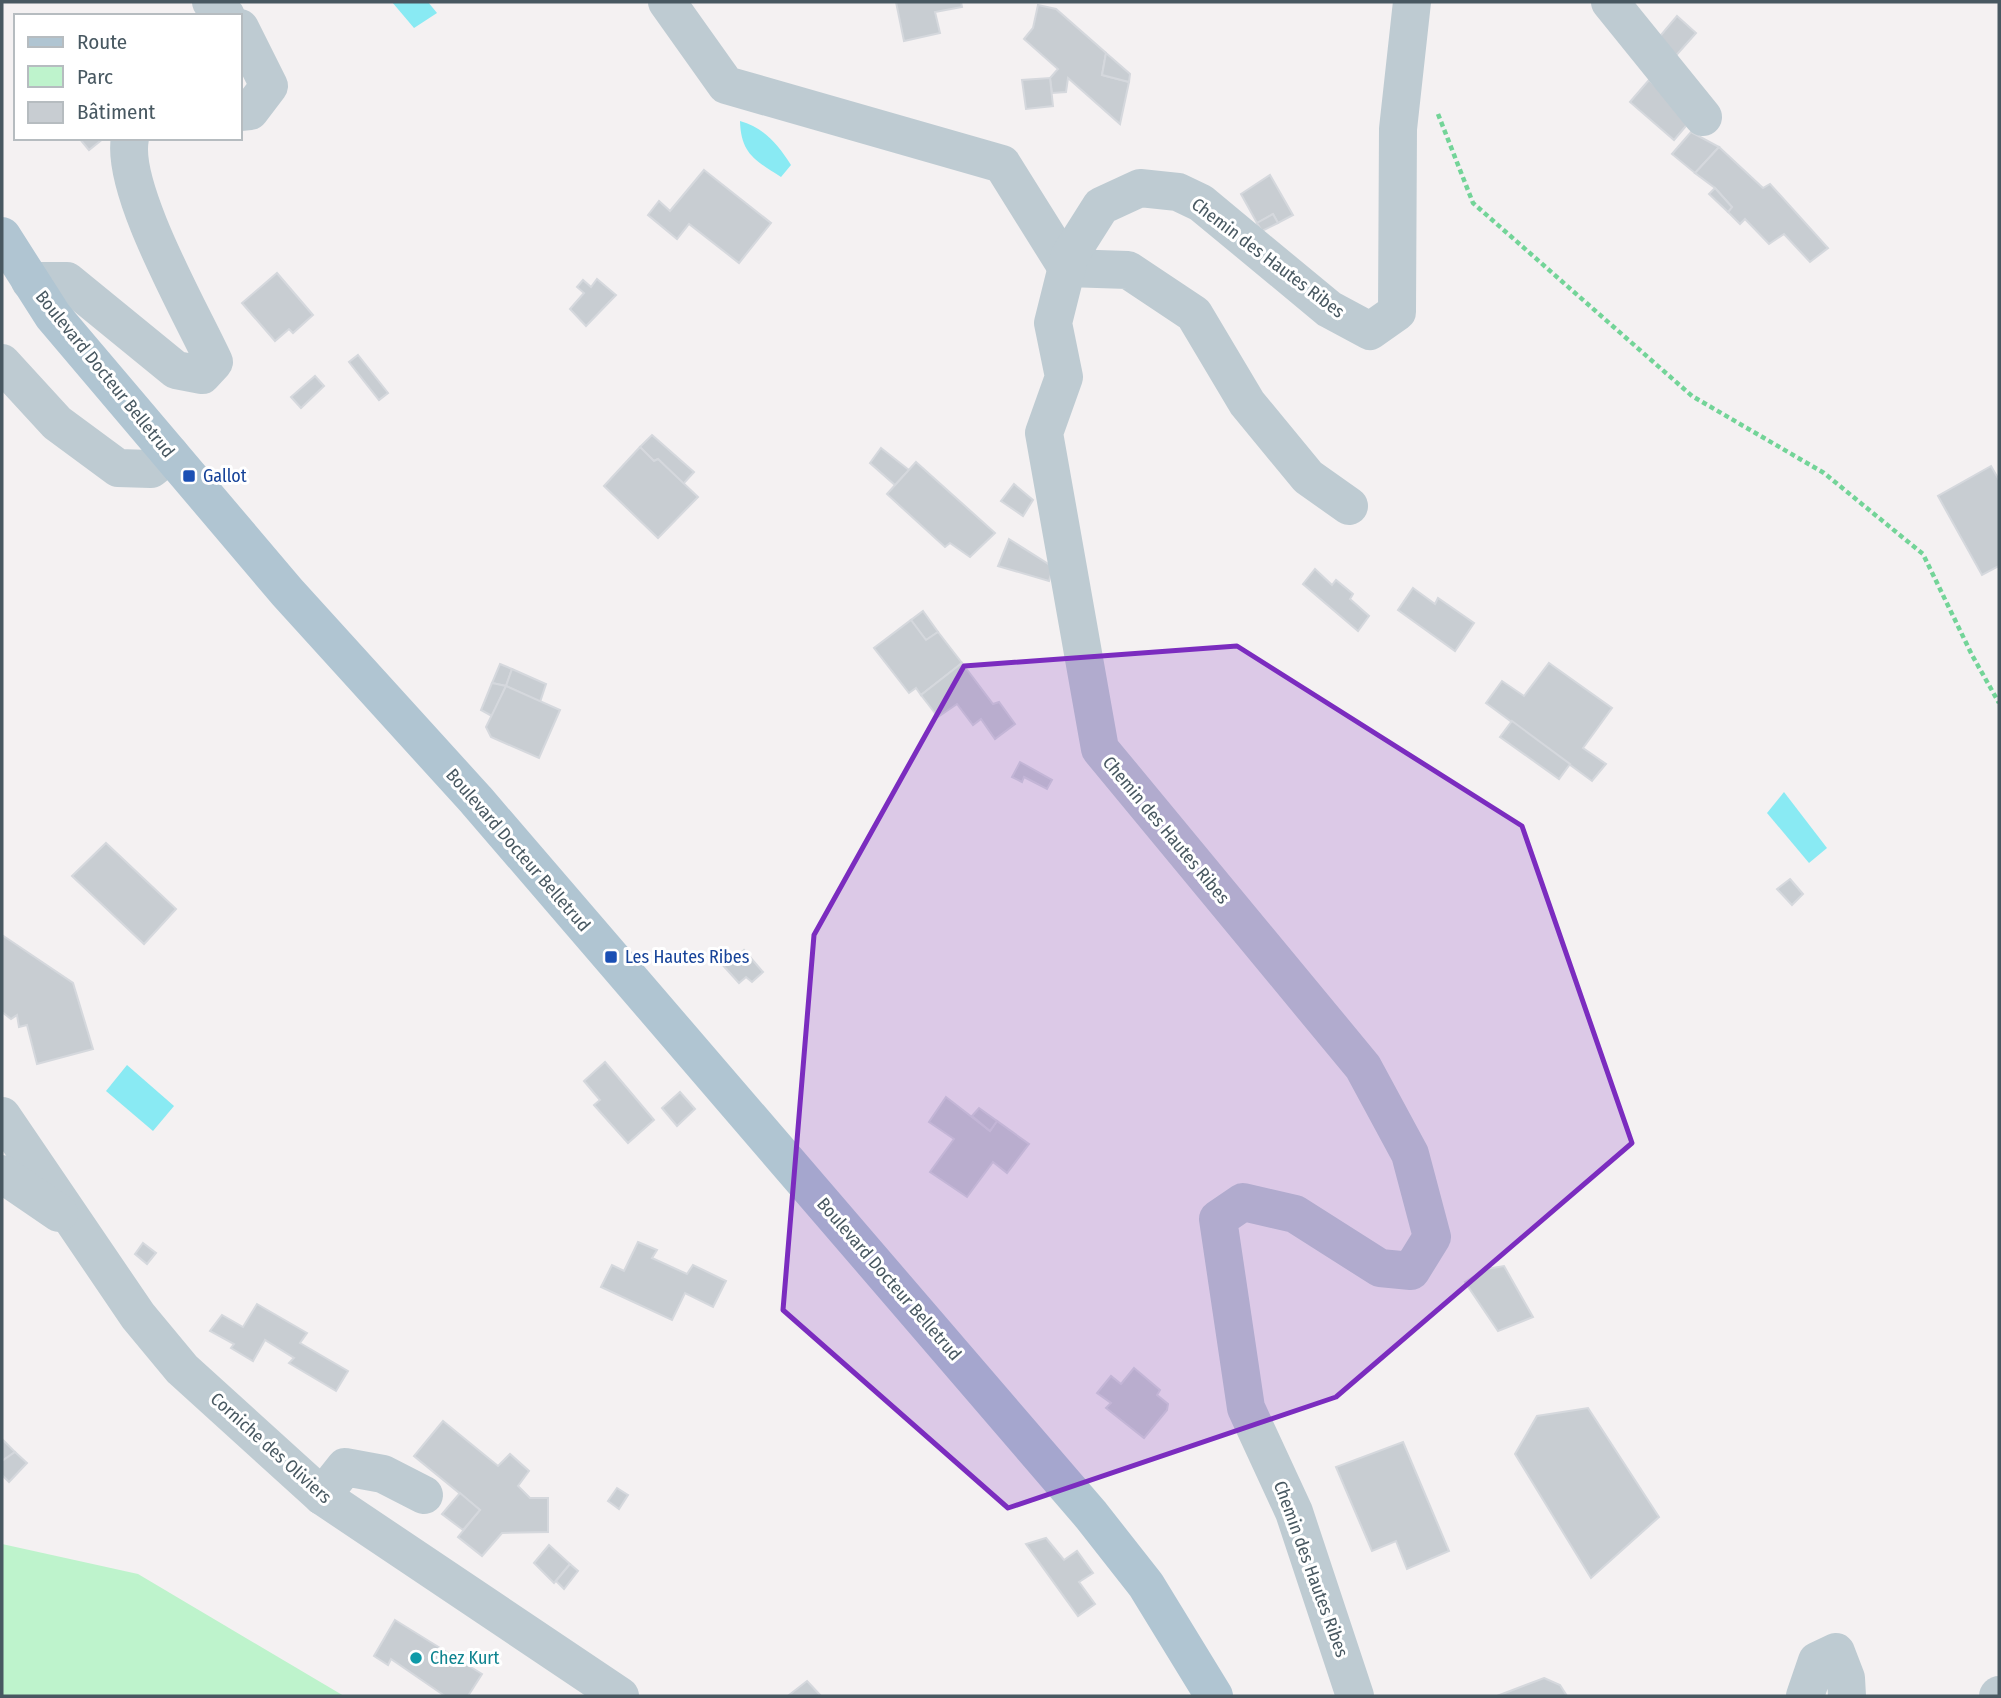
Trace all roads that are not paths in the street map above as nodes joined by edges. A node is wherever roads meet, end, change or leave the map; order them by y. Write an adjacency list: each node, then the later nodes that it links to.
1 (211, 2): 5 (street)
2 (667, 2): 11 (street)
3 (1412, 2): 11 (street, Chemin des Hautes Ribes)
4 (1610, 2): 8 (street)
5 (224, 14)
6 (242, 32): 7 (street)
7 (242, 112)
8 (1703, 117)
9 (130, 140): 12 (street)
10 (2, 236): 12 (main road, Boulevard Docteur Belletrud)
11 (1067, 268): 15 (street); 23 (street, Chemin des Hautes Ribes)
12 (30, 281): 14 (main road, Boulevard Docteur Belletrud)
13 (2, 363): 14 (street)
14 (170, 454): 22 (main road, Boulevard Docteur Belletrud)
15 (1349, 506)
16 (2, 1116): 18 (street, Corniche des Oliviers)
17 (2, 1174): 18 (street)
18 (73, 1220): 20 (street, Corniche des Oliviers)
19 (424, 1495): 20 (street)
20 (322, 1496): 21 (street, Corniche des Oliviers)
21 (620, 1696)
22 (1214, 1696)
23 (1355, 1696)
24 (1805, 1696): 25 (street)
25 (1847, 1696)

